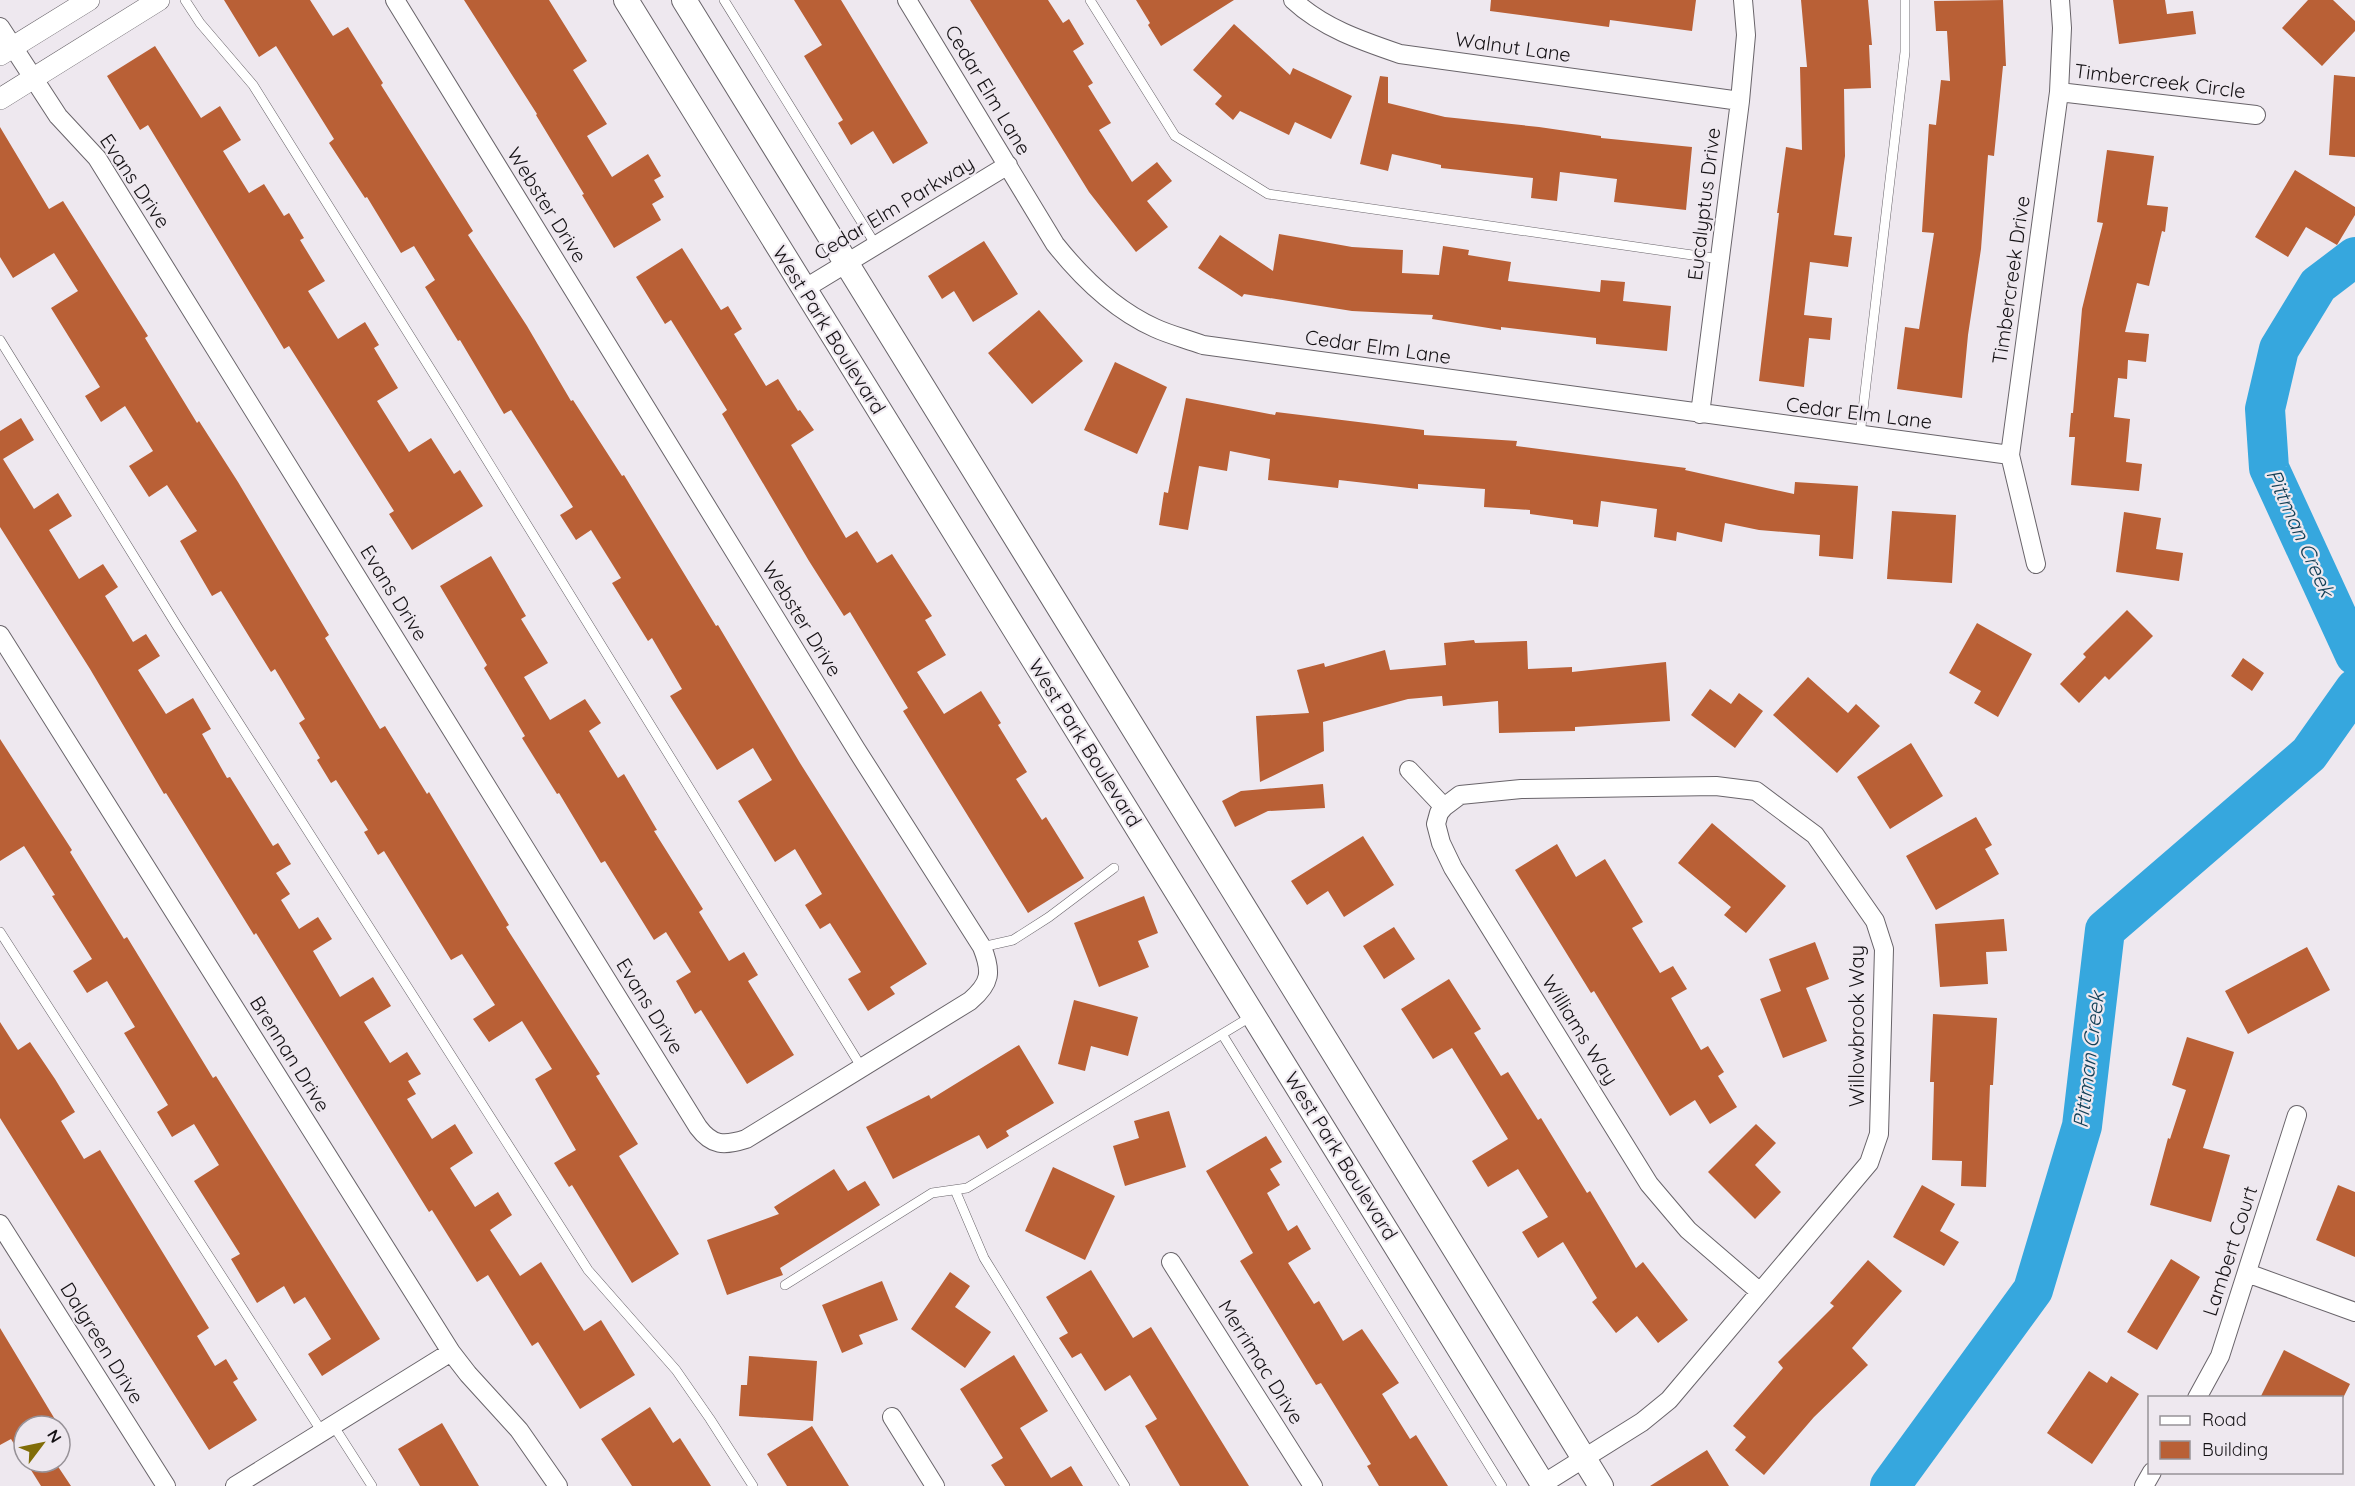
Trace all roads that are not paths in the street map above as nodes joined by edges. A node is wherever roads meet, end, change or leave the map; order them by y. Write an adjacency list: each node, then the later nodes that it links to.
1 (88, 0): 15 (street)
2 (159, 0): 16 (street)
3 (184, 0): 39 (lane)
4 (395, 0): 36 (street, Webster Drive)
5 (626, 0): 25 (main road, West Park Boulevard)
6 (684, 0): 24 (main road)
7 (724, 0): 22 (lane)
8 (907, 0): 21 (street, Cedar Elm Lane)
9 (1090, 0): 23 (lane)
10 (1293, 0): 19 (street, Walnut Lane)
11 (1743, 0): 19 (street, Eucalyptus Drive)
12 (1905, 0): 28 (lane)
13 (2060, 0): 17 (street, Timbercreek Drive)
14 (0, 27): 15 (street, Evans Drive)
15 (6, 51): 16 (street, Evans Drive)
16 (32, 79): 18 (street); 41 (street, Evans Drive)
17 (2059, 92): 20 (street, Timbercreek Circle); 29 (street, Timbercreek Drive)
18 (0, 99)
19 (1740, 101): 23 (street, Eucalyptus Drive)
20 (2256, 115)
21 (1008, 165): 22 (street, Cedar Elm Parkway); 27 (street, Cedar Elm Lane)
22 (877, 247): 24 (street, Cedar Elm Parkway)
23 (1720, 259): 27 (street, Eucalyptus Drive)
24 (846, 263): 25 (street, Cedar Elm Parkway); 53 (main road)
25 (804, 289): 37 (main road, West Park Boulevard)
26 (0, 340): 59 (lane)
27 (1700, 414): 28 (street, Cedar Elm Lane)
28 (1860, 435): 29 (street, Cedar Elm Lane)
29 (2010, 455): 30 (street, Timbercreek Drive)
30 (2036, 564)
31 (0, 635): 49 (street, Brennan Drive)
32 (1409, 770): 33 (street)
33 (1444, 807): 47 (street, Williams Way); 47 (street, Willowbrook Way)
34 (1114, 868): 36 (lane)
35 (0, 932): 52 (lane)
36 (982, 947): 39 (street, Webster Drive)
37 (1254, 1015): 38 (lane); 54 (main road, West Park Boulevard)
38 (1222, 1034): 42 (lane); 63 (lane)
39 (862, 1068): 41 (street, Webster Drive)
40 (2297, 1115): 45 (street, Lambert Court)
41 (707, 1139)
42 (955, 1190): 46 (lane); 61 (lane)
43 (0, 1224): 55 (street, Dalgreen Drive)
44 (1171, 1262): 62 (street, Merrimac Drive)
45 (2247, 1273): 48 (street); 50 (street, Lambert Court)
46 (785, 1285)
47 (1760, 1292): 53 (street, Willowbrook Way)
48 (2355, 1312)
49 (451, 1352): 52 (street); 58 (street, Brennan Drive)
50 (2199, 1396)
51 (892, 1417): 60 (street)
52 (327, 1428): 56 (street); 57 (lane)
53 (1585, 1459): 54 (street, Willowbrook Way); 64 (main road)
54 (1544, 1485)
55 (166, 1486)
56 (235, 1486)
57 (372, 1486)
58 (558, 1486)
59 (753, 1486)
60 (935, 1486)
61 (1125, 1486)
62 (1313, 1486)
63 (1502, 1486)
64 (1601, 1486)

